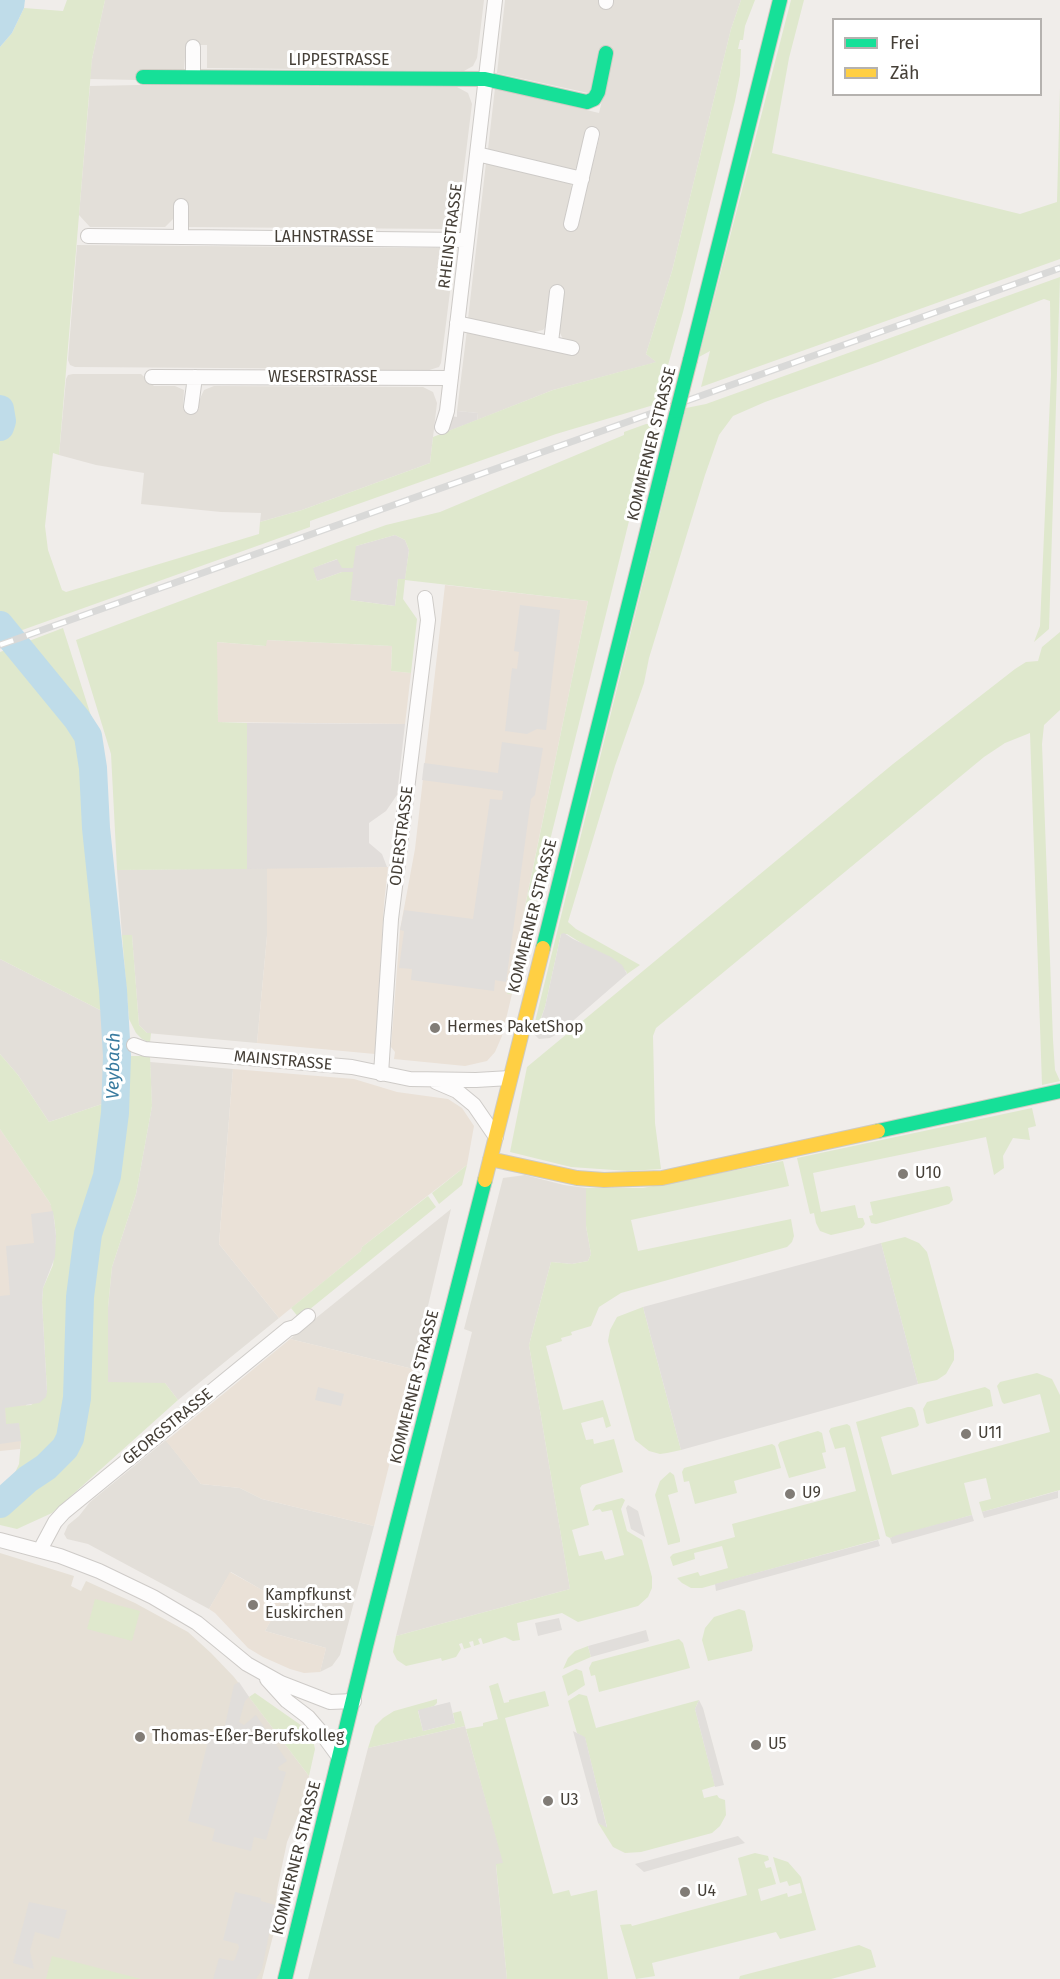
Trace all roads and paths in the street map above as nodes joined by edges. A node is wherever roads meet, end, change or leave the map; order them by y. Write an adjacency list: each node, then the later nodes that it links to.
1 (495, 0): 7 (street, RHEINSTRASSE)
2 (780, 0): 28 (main road, KOMMERNER STRASSE, bridge)
3 (193, 47): 6 (street)
4 (606, 53): 7 (main road)
5 (143, 77): 6 (main road, LIPPESTRASSE)
6 (193, 77): 7 (main road, LIPPESTRASSE)
7 (485, 79): 9 (street, RHEINSTRASSE)
8 (592, 134): 10 (street)
9 (477, 154): 10 (street); 15 (street, RHEINSTRASSE)
10 (582, 179): 12 (street)
11 (181, 206): 14 (street)
12 (571, 224)
13 (88, 236): 14 (street, LAHNSTRASSE)
14 (181, 237): 15 (street, LAHNSTRASSE)
15 (467, 240): 17 (street, RHEINSTRASSE)
16 (557, 292): 18 (street)
17 (457, 323): 18 (street); 22 (street, RHEINSTRASSE)
18 (551, 342): 19 (street)
19 (572, 348)
20 (152, 377): 21 (street, WESERSTRASSE)
21 (195, 377): 22 (street, WESERSTRASSE); 23 (street)
22 (451, 378): 24 (street, RHEINSTRASSE)
23 (191, 407)
24 (442, 427)
25 (424, 598): 27 (street, ODERSTRASSE)
26 (134, 1046): 27 (street, MAINSTRASSE)
27 (381, 1074): 29 (street, MAINSTRASSE)
28 (510, 1078): 29 (street, MAINSTRASSE); 31 (main road, KOMMERNER STRASSE)
29 (431, 1080): 31 (street, MAINSTRASSE)
30 (1060, 1091): 32 (main road)
31 (495, 1137): 32 (main road, KOMMERNER STRASSE)
32 (490, 1159): 37 (main road, KOMMERNER STRASSE)
33 (308, 1316): 35 (street, GEORGSTRASSE)
34 (0, 1540): 35 (street)
35 (40, 1550): 36 (street)
36 (262, 1673): 37 (street); 38 (street)
37 (354, 1701): 38 (main road, KOMMERNER STRASSE)
38 (339, 1757): 39 (main road, KOMMERNER STRASSE)
39 (285, 1979)

